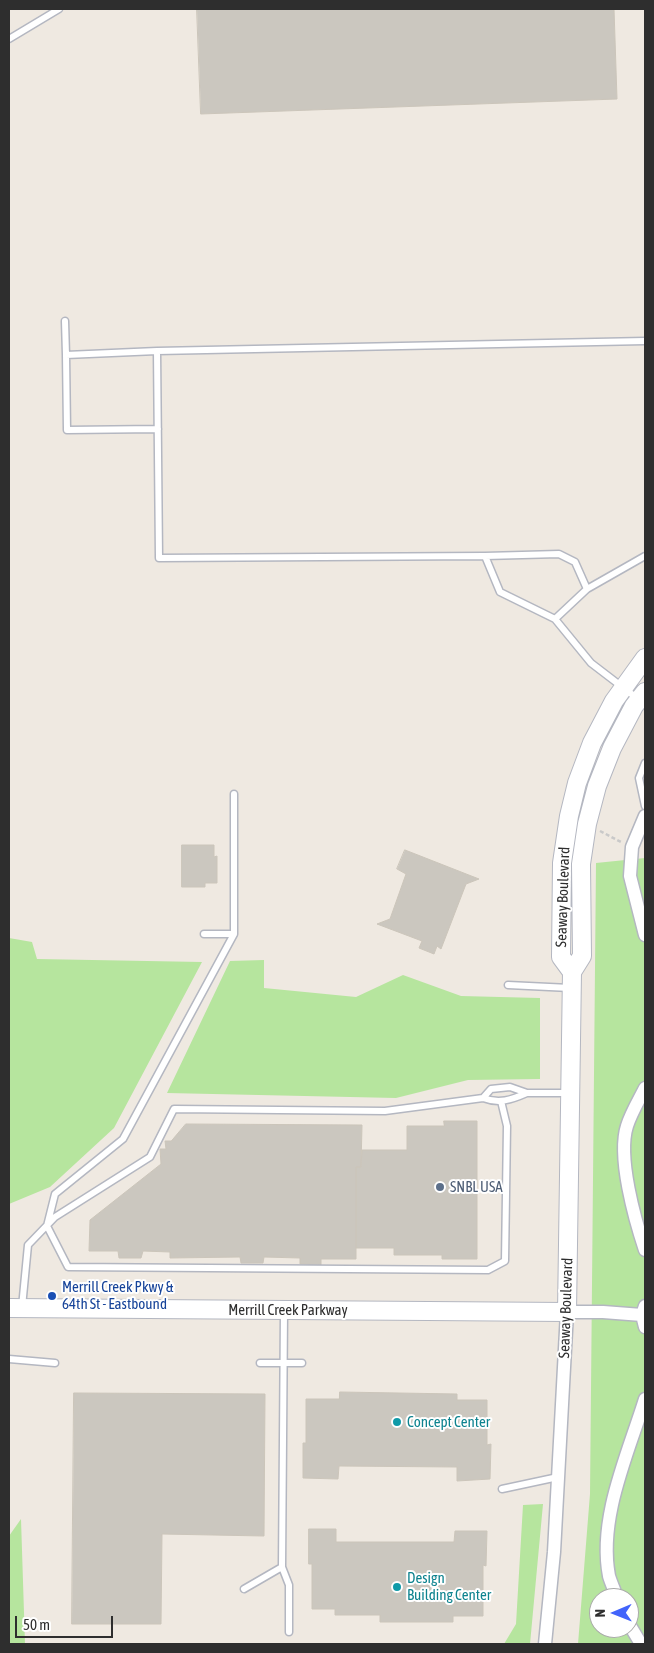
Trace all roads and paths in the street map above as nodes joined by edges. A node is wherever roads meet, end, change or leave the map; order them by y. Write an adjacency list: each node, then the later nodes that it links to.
1 (59, 9): 2 (lane)
2 (9, 40)
3 (65, 321): 6 (lane)
4 (645, 341): 5 (lane)
5 (157, 351): 6 (lane); 7 (lane)
6 (66, 355): 7 (lane)
7 (158, 429): 8 (lane)
8 (485, 556): 10 (lane); 11 (lane)
9 (645, 556): 10 (lane)
10 (587, 589): 11 (lane)
11 (555, 619): 13 (lane)
12 (645, 658): 13 (street, Seaway Boulevard)
13 (623, 688): 14 (lane); 24 (street, Seaway Boulevard)
14 (642, 696): 19 (street, Seaway Boulevard)
15 (645, 763): 17 (lane)
16 (234, 794): 22 (lane)
17 (645, 806)
18 (644, 823): 20 (street)
19 (587, 824): 20 (path); 24 (street, Seaway Boulevard)
20 (632, 847): 23 (street)
21 (204, 934): 22 (lane)
22 (234, 934): 32 (lane)
23 (645, 935)
24 (572, 980): 25 (lane); 28 (street, Seaway Boulevard)
25 (508, 985)
26 (645, 1088): 31 (street)
27 (527, 1093): 28 (lane); 29 (lane); 30 (lane)
28 (570, 1093): 36 (street, Seaway Boulevard)
29 (483, 1098): 30 (lane); 32 (lane)
30 (501, 1101): 32 (lane)
31 (642, 1225): 33 (street)
32 (47, 1226): 34 (lane)
33 (645, 1250)
34 (12, 1310): 35 (street, Merrill Creek Parkway)
35 (284, 1310): 36 (street, Merrill Creek Parkway); 41 (lane)
36 (567, 1312): 37 (street); 44 (street, Seaway Boulevard)
37 (644, 1316)
38 (9, 1359): 39 (lane)
39 (55, 1363)
40 (260, 1363): 41 (lane)
41 (283, 1363): 42 (lane); 46 (lane)
42 (302, 1363)
43 (645, 1399): 47 (street)
44 (558, 1477): 45 (lane); 50 (street, Seaway Boulevard)
45 (502, 1489)
46 (282, 1566): 48 (lane); 49 (lane)
47 (613, 1588)
48 (244, 1589)
49 (289, 1632)
50 (545, 1644)

